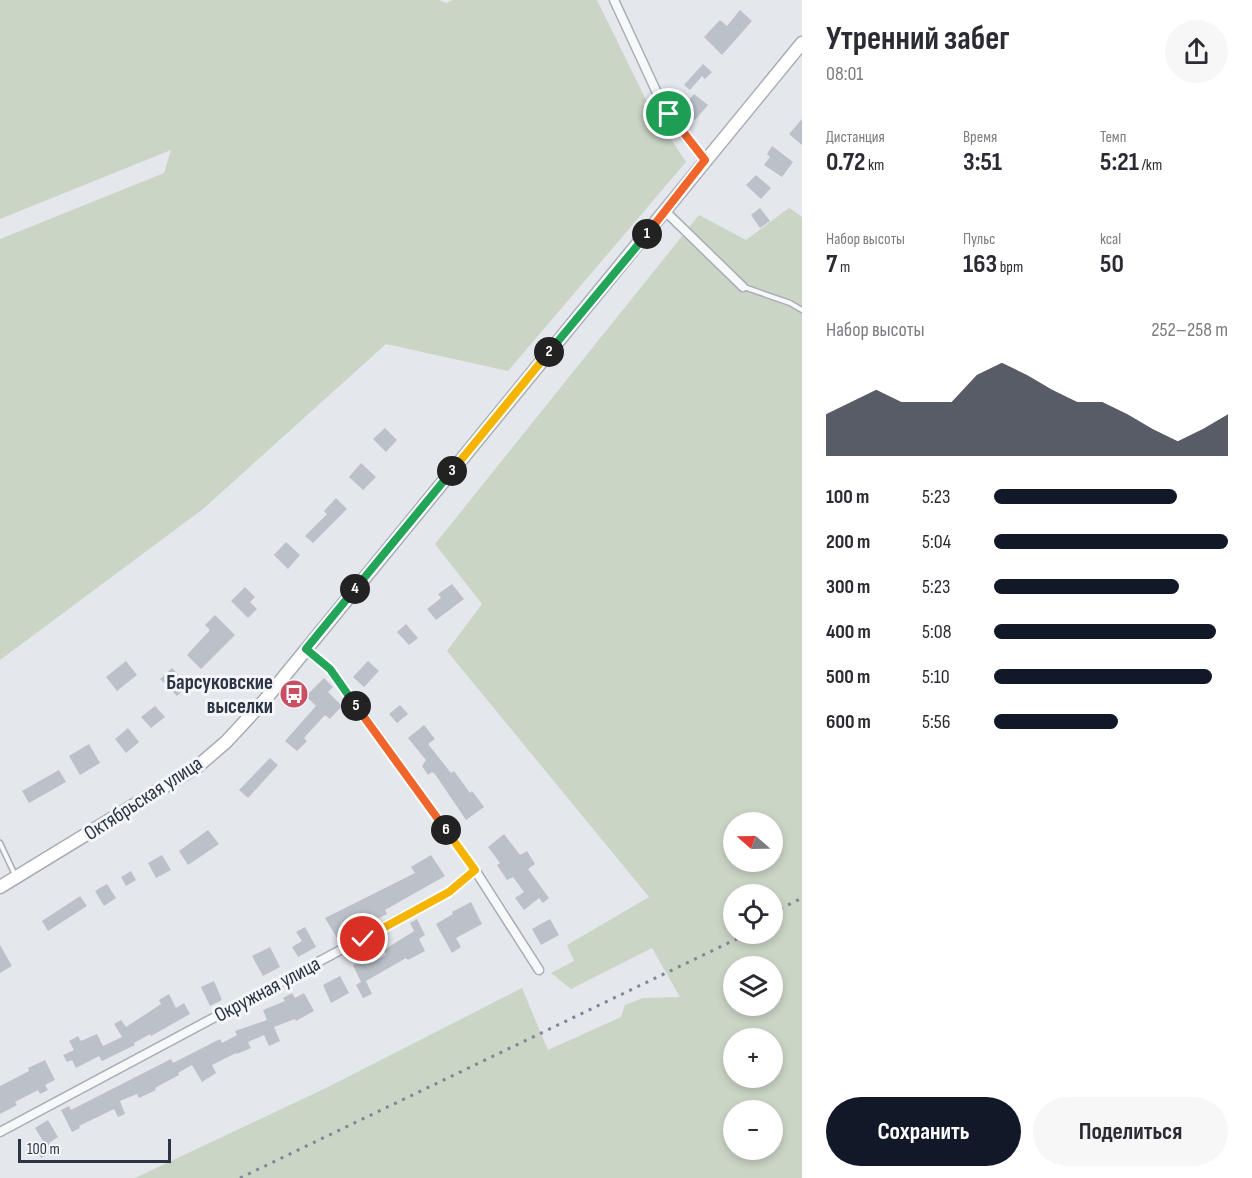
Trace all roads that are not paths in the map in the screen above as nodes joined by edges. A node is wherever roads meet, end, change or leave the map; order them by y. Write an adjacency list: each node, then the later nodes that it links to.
1 (614, 0): 3 (street)
2 (802, 43): 3 (main road, Октябрьская улица)
3 (705, 160): 4 (main road, Октябрьская улица)
4 (666, 212): 5 (street); 7 (main road, Октябрьская улица)
5 (743, 287): 6 (lane)
6 (802, 310)
7 (306, 649): 9 (street); 10 (main road, Октябрьская улица)
8 (0, 843): 10 (lane)
9 (475, 870): 12 (street); 13 (street, Окружная улица)
10 (16, 877): 11 (main road, Октябрьская улица)
11 (0, 887)
12 (539, 970)
13 (0, 1132)

